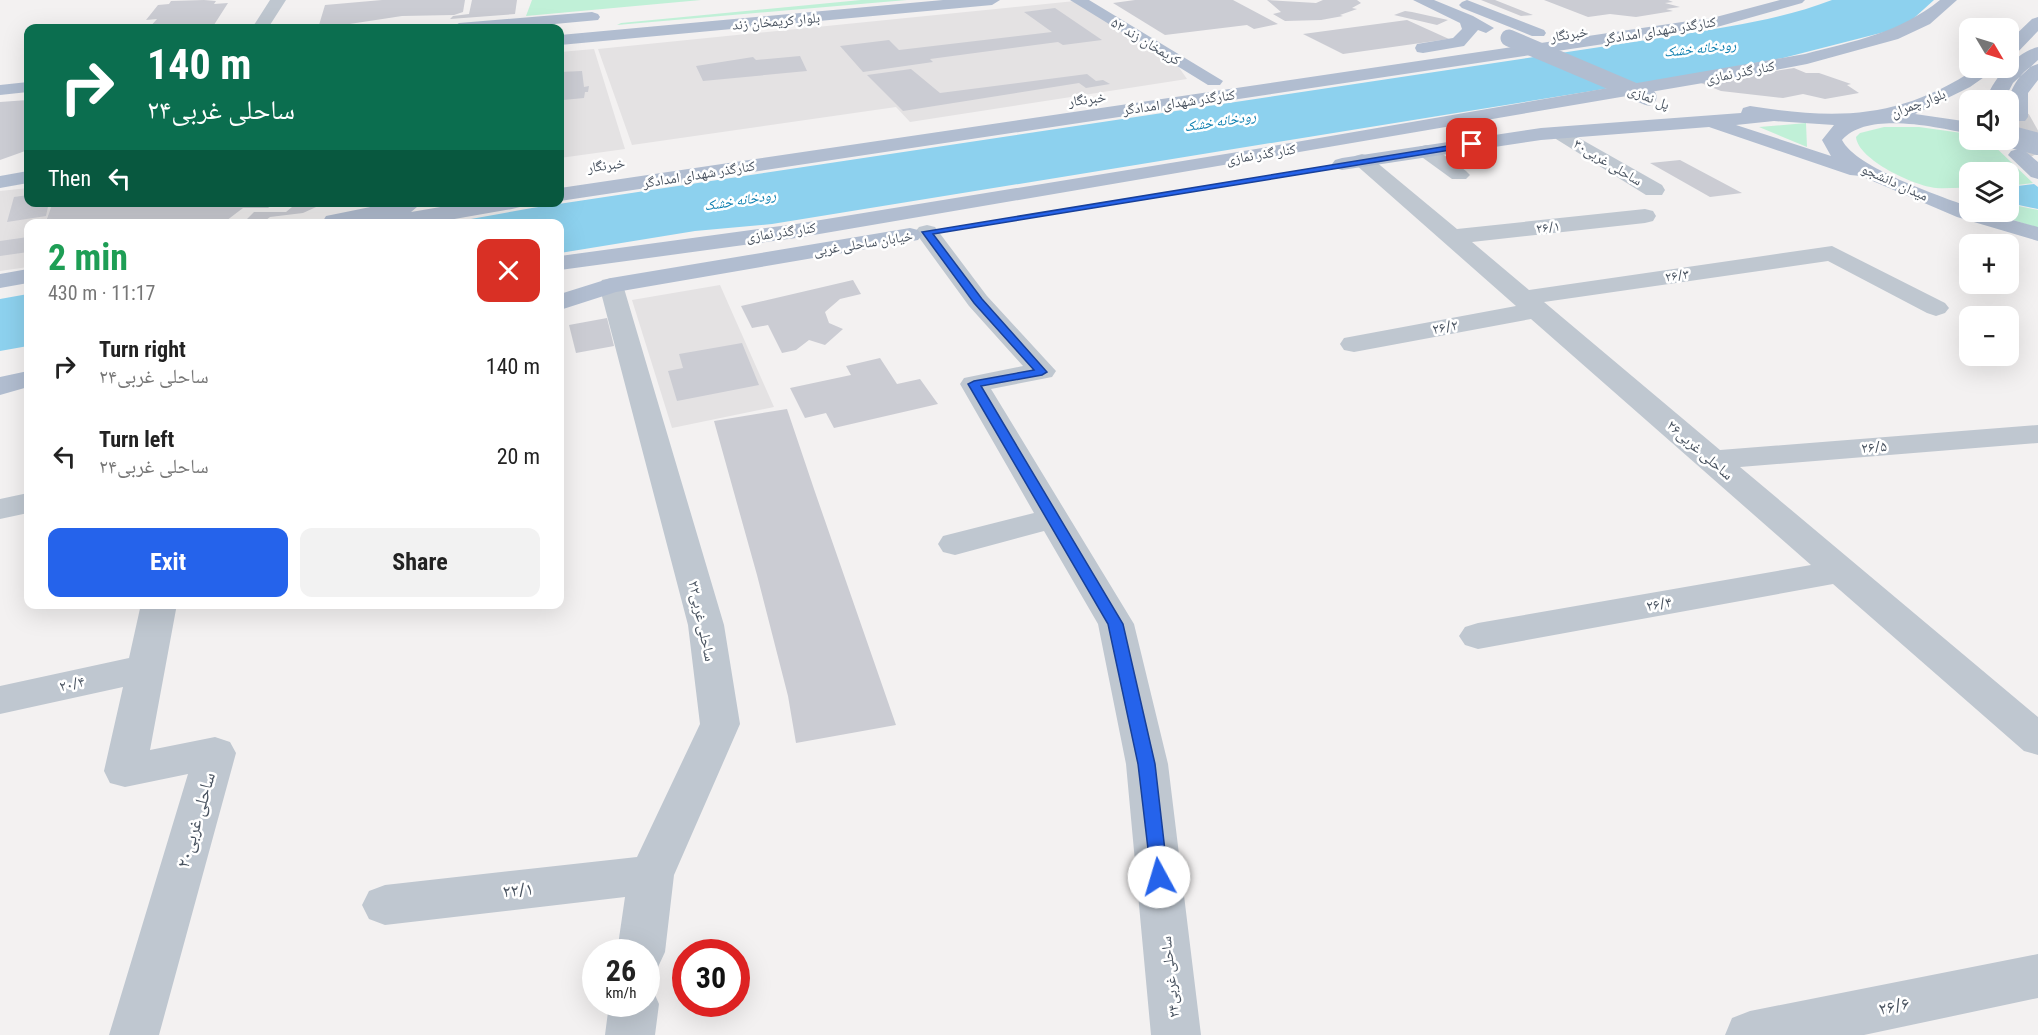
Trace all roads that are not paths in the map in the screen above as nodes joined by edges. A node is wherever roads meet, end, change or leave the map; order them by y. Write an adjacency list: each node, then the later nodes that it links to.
1 (278, 0): 12 (street)
2 (992, 0): 14 (main road, بلوار کریمخان زند)
3 (1078, 0): 21 (main road, کریمخان زند ۵۲)
4 (1421, 0): 10 (main road, پل نمازی)
5 (1455, 0): 28 (main road, پل نمازی)
6 (1756, 0): 18 (main road, خبرنگار)
7 (1797, 0): 52 (main road, کنارگذر شهدای امدادگر)
8 (1957, 3): 62 (main road, کنار گذر نمازی)
9 (612, 15): 13 (main road)
10 (1467, 19): 16 (main road); 26 (main road, پل نمازی, bridge)
11 (2038, 22): 15 (main road)
12 (263, 24)
13 (506, 24)
14 (564, 40)
15 (2019, 41)
16 (1410, 50)
17 (2038, 52): 24 (main road)
18 (1380, 62): 21 (main road, خبرنگار); 49 (main road)
19 (2038, 69): 25 (main road)
20 (1971, 78): 27 (main road, بلوار چمران)
21 (1214, 81): 33 (main road, خبرنگار)
22 (24, 87): 23 (main road)
23 (0, 90)
24 (1998, 90)
25 (2019, 92)
26 (1648, 97): 28 (main road, پل نمازی); 35 (main road)
27 (1936, 99): 29 (main road); 30 (main road, بلوار چمران)
28 (1705, 108): 30 (main road); 35 (main road); 40 (main road, پل نمازی)
29 (1959, 110)
30 (1877, 118): 34 (main road, میدان دانشجو); 48 (main road, میدان دانشجو)
31 (2019, 119): 32 (main road)
32 (2038, 120)
33 (918, 122)
34 (1959, 127)
35 (1552, 134): 37 (main road); 41 (main road); 51 (street, ساحلی غربی۳۰)
36 (2019, 139): 39 (main road, bridge)
37 (1688, 142)
38 (1712, 144): 40 (main road)
39 (2038, 144)
40 (1787, 150): 48 (main road, پل نمازی)
41 (1426, 151): 43 (main road); 46 (street)
42 (2018, 155): 45 (main road)
43 (1362, 160): 44 (main road); 64 (street, ساحلی غربی۲۶)
44 (1326, 166)
45 (2038, 173)
46 (1459, 175)
47 (24, 178): 50 (main road)
48 (1882, 178): 61 (main road, میدان دانشجو)
49 (564, 181)
50 (0, 182)
51 (1654, 190)
52 (564, 194)
53 (375, 207): 57 (main road)
54 (408, 207): 58 (main road)
55 (483, 207): 59 (main road)
56 (1645, 216): 64 (street, ۲۶/۱)
57 (341, 219)
58 (345, 219)
59 (412, 219)
60 (939, 230): 71 (main road, خیابان ساحلی غربی); 88 (street, ساحلی غربی۲۴)
61 (2012, 230): 63 (main road, میدان دانشجو); 65 (main road)
62 (796, 231): 66 (main road, کنار گذر نمازی); 67 (main road)
63 (2038, 234)
64 (1452, 237): 75 (street, ساحلی غربی۲۶)
65 (2038, 240)
66 (564, 262)
67 (564, 272)
68 (24, 277): 69 (main road)
69 (0, 280)
70 (564, 285): 71 (main road, خیابان ساحلی غربی)
71 (611, 285): 74 (main road, خیابان ساحلی غربی); 96 (street, ساحلی غربی۲۲)
72 (24, 287): 73 (main road)
73 (0, 290)
74 (564, 301)
75 (1530, 304): 76 (street, ۲۶/۳); 77 (street, ۲۶/۲); 85 (street, ساحلی غربی۲۶)
76 (1936, 308)
77 (1354, 344)
78 (24, 362): 79 (main road)
79 (0, 366)
80 (24, 380): 81 (main road)
81 (0, 386)
82 (24, 396): 83 (main road)
83 (0, 398)
84 (2038, 434): 85 (street, ۲۶/۵)
85 (1710, 459): 90 (street, ساحلی غربی۲۶)
86 (24, 504): 87 (street)
87 (0, 509)
88 (1055, 518): 89 (street); 103 (street, ساحلی غربی۲۴)
89 (955, 544)
90 (1841, 572): 92 (street, ۲۶/۴); 95 (street, ساحلی غربی۲۶)
91 (158, 609): 93 (street, ساحلی غربی۲۰)
92 (1478, 636)
93 (145, 668): 94 (street, ۲۰/۴); 101 (street, ساحلی غربی۲۰)
94 (0, 700)
95 (2038, 740)
96 (651, 875): 97 (street, ۲۲/۱); 98 (street, ساحلی غربی۲۲)
97 (385, 905)
98 (643, 939)
99 (2038, 976): 104 (street, ۲۶/۶)
100 (632, 1017): 102 (street)
101 (134, 1035)
102 (630, 1035)
103 (1176, 1035)
104 (1750, 1035)

